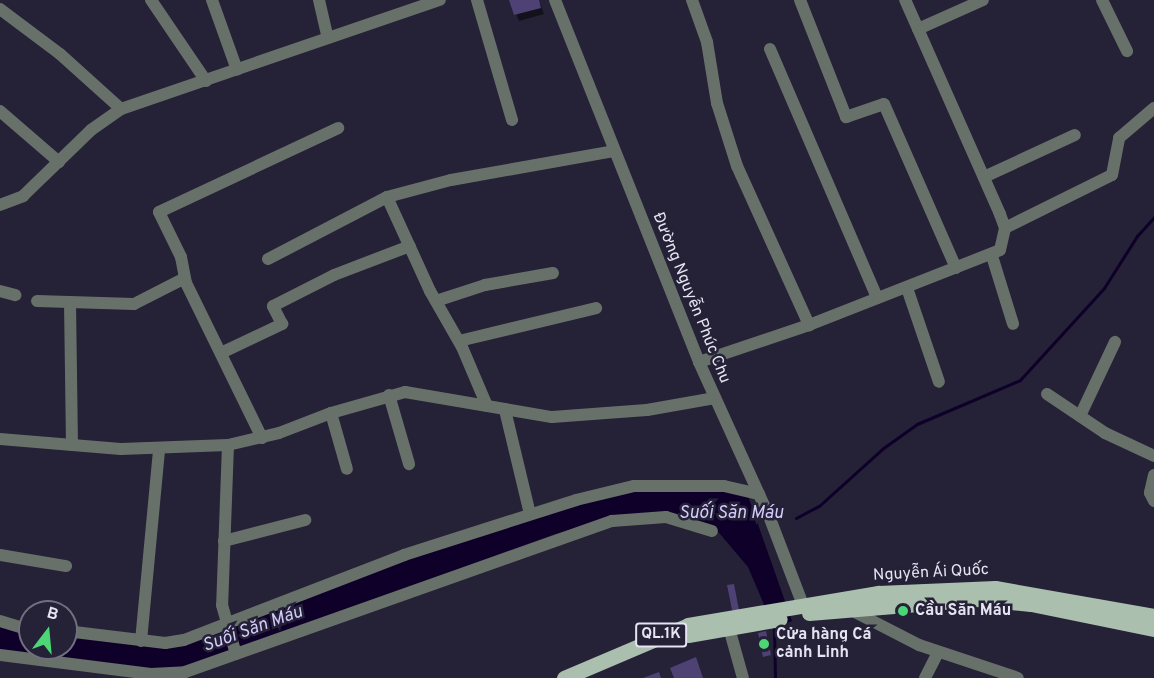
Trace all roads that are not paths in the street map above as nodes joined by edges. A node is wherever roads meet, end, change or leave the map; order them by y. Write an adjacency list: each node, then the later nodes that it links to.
1 (151, 0): 19 (street)
2 (212, 0): 18 (street)
3 (319, 0): 15 (street)
4 (440, 0): 12 (street)
5 (477, 0): 23 (street)
6 (555, 0): 26 (street, Đường Nguyễn Phúc Chu)
7 (692, 0): 47 (street)
8 (800, 0): 35 (street)
9 (905, 0): 14 (street)
10 (983, 0): 14 (street)
11 (1102, 0): 17 (street)
12 (410, 5): 15 (street)
13 (0, 9): 21 (street)
14 (918, 29): 28 (street)
15 (328, 38): 18 (street)
16 (770, 49): 41 (street)
17 (1127, 51)
18 (237, 70): 19 (street)
19 (206, 81): 21 (street)
20 (1154, 108): 31 (street)
21 (121, 110): 27 (street)
22 (0, 111): 27 (street)
23 (513, 120)
24 (338, 128): 37 (street)
25 (1075, 135): 28 (street)
26 (613, 151): 29 (street); 51 (street, Đường Nguyễn Phúc Chu)
27 (59, 162): 30 (street)
28 (984, 177): 31 (street)
29 (387, 196): 32 (street); 34 (street)
30 (0, 206)
31 (1005, 228): 33 (street)
32 (410, 246): 43 (street); 50 (street)
33 (992, 256): 35 (street); 46 (street)
34 (268, 259)
35 (956, 268): 38 (street)
36 (553, 273): 43 (street)
37 (185, 278): 44 (street); 50 (street)
38 (907, 288): 41 (street); 52 (street)
39 (0, 291): 40 (street)
40 (15, 295)
41 (877, 298): 47 (street)
42 (37, 301): 44 (street)
43 (436, 301): 48 (street)
44 (70, 302): 62 (street)
45 (596, 308): 48 (street)
46 (1013, 324)
47 (809, 325): 51 (street)
48 (459, 341): 56 (street)
49 (1115, 342): 59 (street)
50 (221, 353): 60 (street)
51 (699, 362): 55 (street, Đường Nguyễn Phúc Chu)
52 (939, 382)
53 (1047, 394): 59 (street)
54 (389, 395): 56 (street); 58 (street); 66 (street)
55 (715, 398): 57 (street); 69 (street, Đường Nguyễn Phúc Chu)
56 (487, 406): 57 (street)
57 (505, 410): 71 (street)
58 (331, 413): 60 (street); 67 (street)
59 (1080, 416): 65 (street)
60 (262, 438): 63 (street)
61 (0, 439): 62 (street)
62 (72, 445): 64 (street)
63 (228, 445): 64 (street); 74 (street)
64 (159, 450): 87 (street)
65 (1154, 456)
66 (409, 464)
67 (347, 469)
68 (1154, 475): 70 (street)
69 (759, 494): 71 (street); 77 (street, Đường Nguyễn Phúc Chu)
70 (1154, 501)
71 (530, 514): 82 (street)
72 (305, 520): 74 (street)
73 (712, 531): 89 (street)
74 (224, 541): 82 (street)
75 (0, 555): 76 (street)
76 (66, 566)
77 (803, 609): 78 (main road, QL.1K); 79 (main road, Nguyễn Ái Quốc / QL.1K); 80 (main road, QL.1K)
78 (848, 609): 85 (main road, Nguyễn Ái Quốc / QL.1K); 88 (street)
79 (1154, 616)
80 (755, 619): 84 (main road, QL.1K); 92 (main road, QL.1K)
81 (0, 621): 83 (street)
82 (225, 621): 87 (street); 89 (street)
83 (18, 626)
84 (729, 627): 93 (main road, QL.1K); 94 (street)
85 (1154, 628)
86 (78, 633): 87 (street)
87 (141, 641)
88 (938, 653): 95 (street); 96 (street)
89 (237, 654): 91 (street)
90 (0, 655): 91 (street)
91 (119, 674)
92 (564, 678)
93 (585, 678)
94 (742, 678)
95 (925, 678)
96 (1018, 678)

